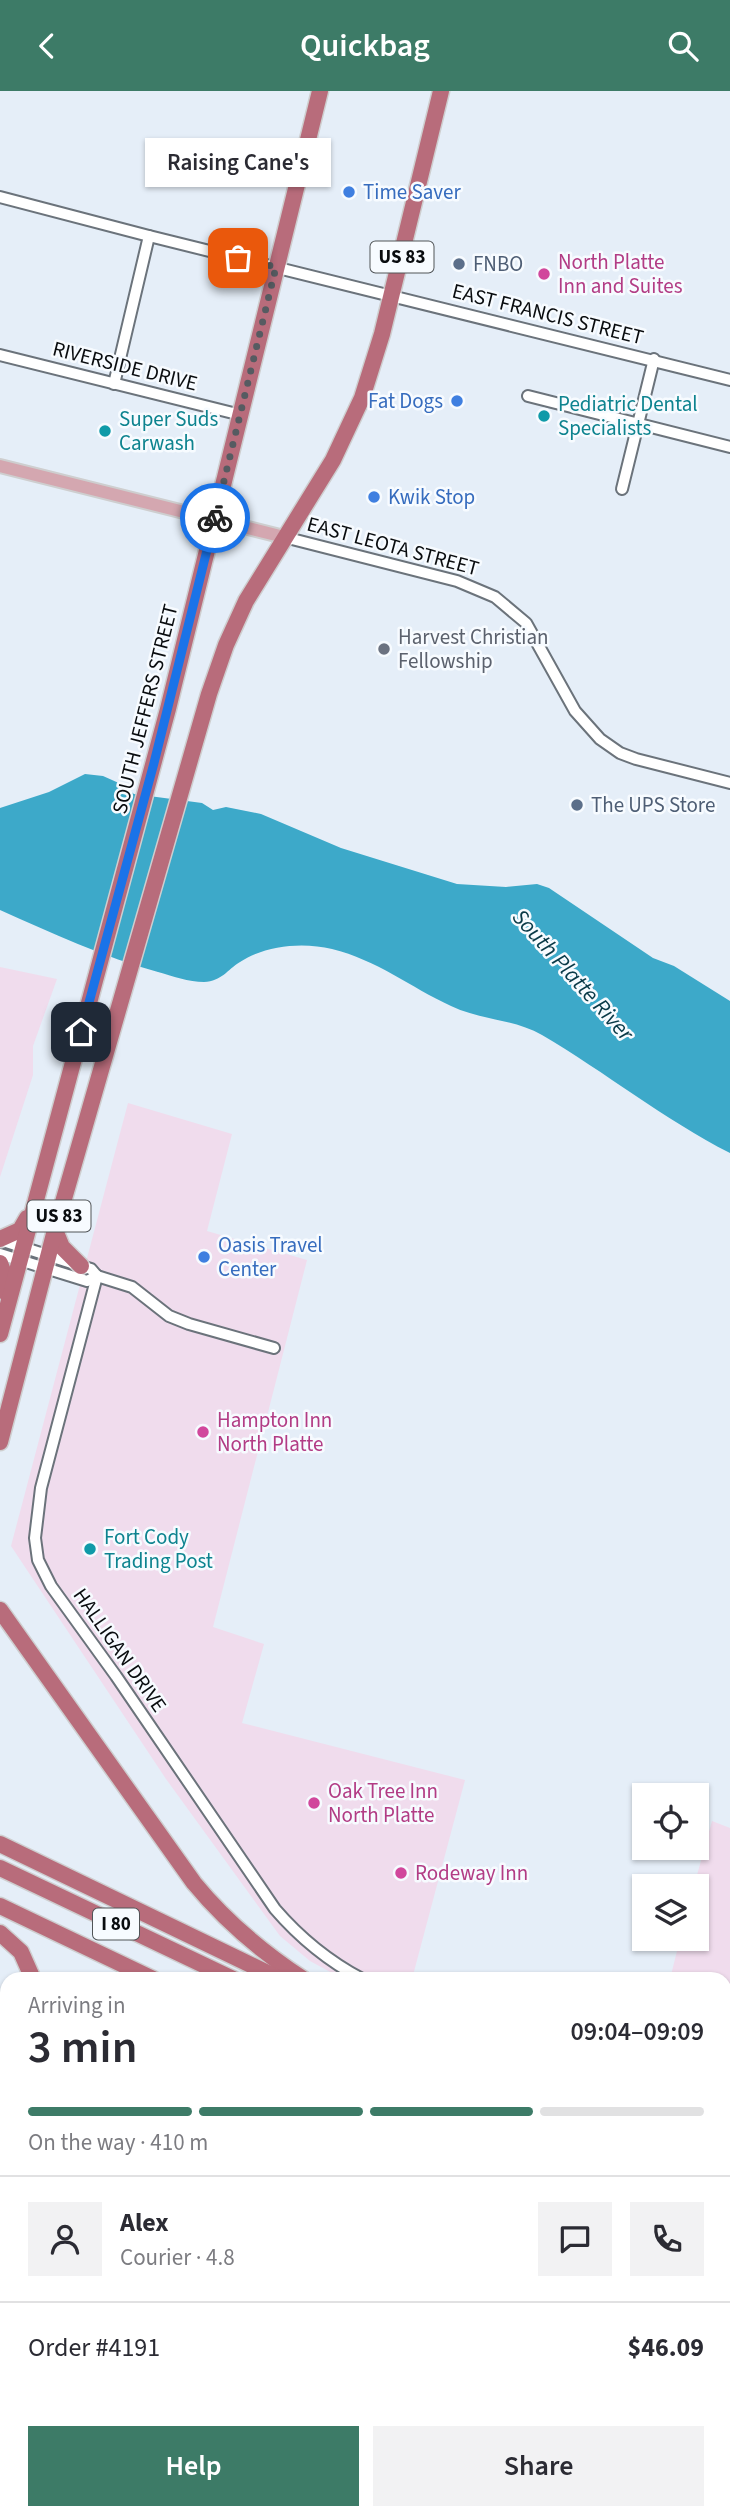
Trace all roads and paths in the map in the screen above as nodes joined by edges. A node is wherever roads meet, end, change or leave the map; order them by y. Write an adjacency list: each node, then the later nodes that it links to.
1 (320, 91): 5 (highway, SOUTH JEFFERS STREET)
2 (441, 91): 6 (highway, US 83)
3 (0, 197): 4 (street, EAST FRANCIS STREET)
4 (149, 236): 5 (street, EAST FRANCIS STREET); 10 (street)
5 (276, 267): 6 (street, EAST FRANCIS STREET); 12 (highway, SOUTH JEFFERS STREET)
6 (392, 295): 8 (street, EAST FRANCIS STREET); 18 (highway, US 83)
7 (0, 355): 10 (street, RIVERSIDE DRIVE)
8 (654, 359): 9 (street, EAST FRANCIS STREET); 13 (street)
9 (730, 380)
10 (114, 384): 12 (street, RIVERSIDE DRIVE)
11 (528, 396): 13 (street)
12 (241, 415): 17 (highway, SOUTH JEFFERS STREET)
13 (638, 424): 14 (street); 16 (street)
14 (730, 447)
15 (0, 466): 17 (main road, EAST LEOTA STREET)
16 (622, 489)
17 (215, 519): 18 (main road, EAST LEOTA STREET); 20 (highway, SOUTH JEFFERS STREET / US 83)
18 (284, 537): 19 (street, EAST LEOTA STREET); 21 (highway, US 83)
19 (730, 783)
20 (36, 1200): 22 (highway); 24 (highway, SOUTH JEFFERS STREET / US 83)
21 (55, 1230): 26 (highway, US 83); 27 (highway)
22 (0, 1240): 24 (street)
23 (0, 1254): 24 (street)
24 (22, 1254): 26 (street); 29 (highway, SOUTH JEFFERS STREET / US 83)
25 (0, 1263): 29 (highway)
26 (47, 1263): 27 (street); 28 (street); 32 (highway, US 83)
27 (81, 1266): 28 (street)
28 (97, 1276): 31 (street); 43 (street, HALLIGAN DRIVE)
29 (7, 1307): 30 (highway, SOUTH JEFFERS STREET / US 83)
30 (0, 1334)
31 (274, 1348)
32 (0, 1442)
33 (0, 1611): 42 (highway)
34 (0, 1844): 41 (highway)
35 (0, 1868): 40 (highway, I 80)
36 (0, 1906): 39 (highway, I 80)
37 (0, 1933): 38 (highway)
38 (30, 1972)
39 (138, 1972)
40 (218, 1972)
41 (266, 1972)
42 (292, 1972)
43 (350, 1972)

